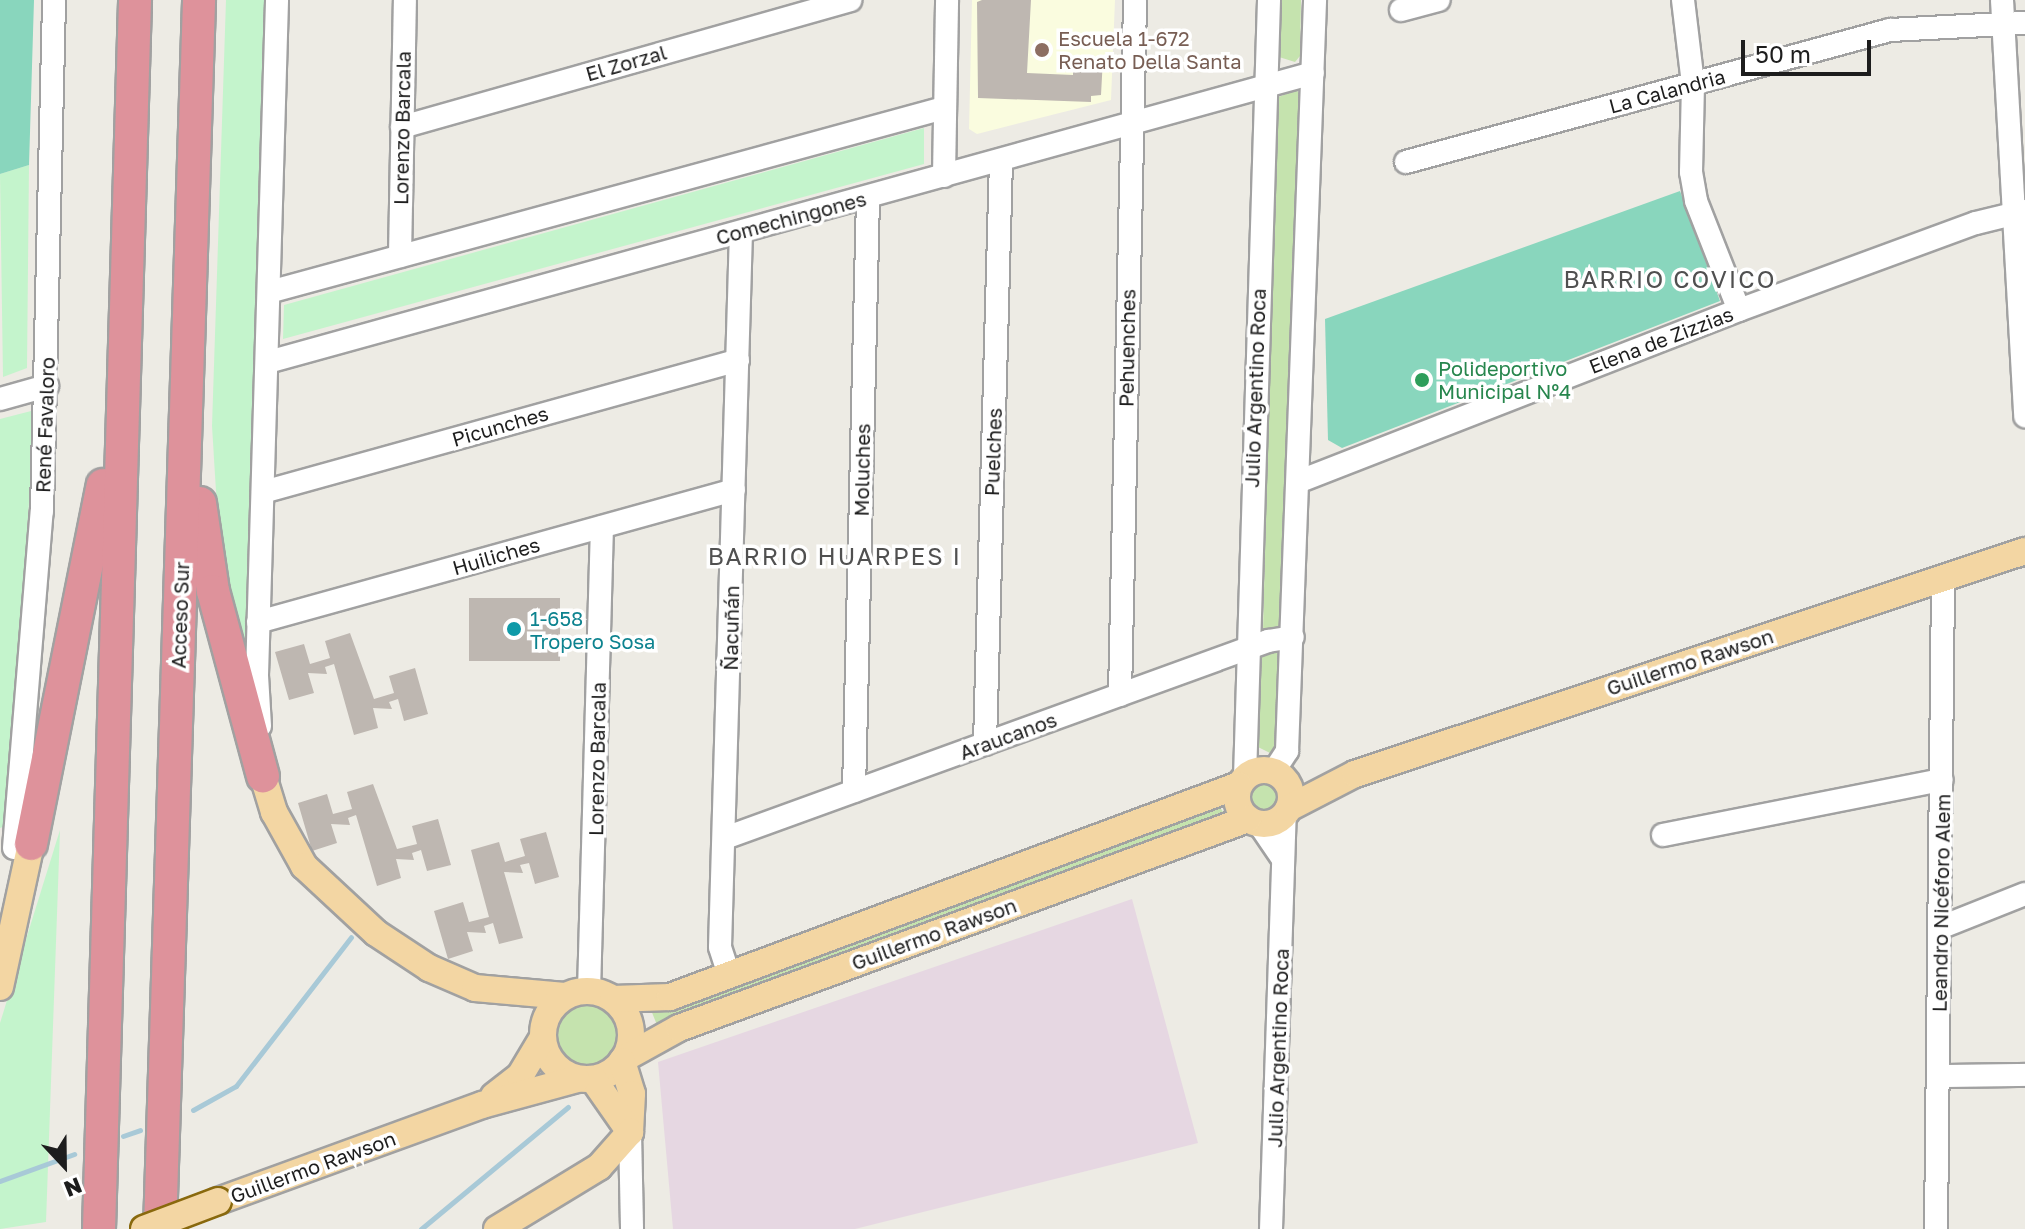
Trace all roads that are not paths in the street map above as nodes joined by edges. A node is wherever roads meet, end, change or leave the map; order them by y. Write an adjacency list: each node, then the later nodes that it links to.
1 (54, 0): 35 (street, René Favaloro)
2 (135, 0): 21 (highway)
3 (199, 0): 74 (highway, Acceso Sur)
4 (212, 0): 50 (highway)
5 (277, 0): 31 (street)
6 (405, 0): 23 (street, Lorenzo Barcala)
7 (850, 0): 23 (street, El Zorzal)
8 (947, 0): 20 (street)
9 (1135, 0): 22 (street, Pehuenches)
10 (1269, 0): 19 (street, Julio Argentino Roca)
11 (1315, 0): 17 (street, Julio Argentino Roca)
12 (1439, 0): 15 (street)
13 (1683, 0): 18 (street)
14 (2002, 0): 16 (street)
15 (1401, 10)
16 (2014, 25): 18 (street, La Calandria); 28 (street)
17 (1313, 73): 19 (street, Comechingones); 39 (street, Julio Argentino Roca)
18 (1693, 84): 25 (street, La Calandria); 32 (street)
19 (1265, 85): 22 (street, Comechingones); 47 (street, Julio Argentino Roca)
20 (944, 108): 26 (street); 30 (street)
21 (131, 115): 58 (highway); 72 (highway)
22 (1132, 123): 24 (street, Comechingones); 48 (street, Pehuenches)
23 (402, 127): 30 (street, Lorenzo Barcala)
24 (1001, 160): 26 (street, Comechingones); 49 (street, Puelches)
25 (1406, 162)
26 (944, 176): 27 (street, Comechingones)
27 (868, 197): 29 (street, Comechingones); 53 (street, Moluches)
28 (2020, 213): 32 (street, Elena de Zizzias); 36 (street)
29 (741, 232): 33 (street, Ñacuñán); 34 (street, Comechingones)
30 (400, 256): 31 (street)
31 (269, 292): 34 (street)
32 (1739, 310): 39 (street, Elena de Zizzias)
33 (738, 360): 40 (street, Ñacuñán); 41 (street, Picunches)
34 (268, 362): 41 (street)
35 (47, 386): 37 (street); 58 (street, René Favaloro)
36 (2024, 388): 38 (street)
37 (0, 399)
38 (2025, 416)
39 (1300, 481): 46 (street, Julio Argentino Roca)
40 (734, 490): 42 (street, Huiliches); 57 (street, Ñacuñán)
41 (263, 492): 45 (street)
42 (602, 527): 45 (street, Huiliches); 64 (street, Lorenzo Barcala)
43 (2025, 551): 44 (main road, Guillermo Rawson)
44 (1943, 578): 51 (street, Leandro Nicéforo Alem); 54 (main road, Guillermo Rawson)
45 (258, 622): 50 (street)
46 (1293, 637): 47 (street, Araucanos); 54 (street, Julio Argentino Roca)
47 (1247, 649): 48 (street, Araucanos); 52 (street, Julio Argentino Roca)
48 (1120, 695): 49 (street, Araucanos)
49 (985, 744): 53 (street, Araucanos)
50 (263, 776): 64 (main road, Guillermo Rawson)
51 (1942, 780): 56 (street); 61 (street, Leandro Nicéforo Alem)
52 (1242, 781): 54 (main road, Guillermo Rawson); 55 (main road); 62 (main road, Guillermo Rawson)
53 (854, 791): 57 (street, Araucanos)
54 (1284, 795): 55 (main road, Guillermo Rawson); 59 (street, Julio Argentino Roca)
55 (1254, 821): 59 (street, Julio Argentino Roca); 66 (main road, Guillermo Rawson)
56 (1663, 835)
57 (725, 838): 62 (street, Ñacuñán)
58 (15, 848): 63 (main road, René Favaloro)
59 (1285, 867): 77 (street, Julio Argentino Roca)
60 (2025, 894): 61 (street)
61 (1942, 927): 68 (street, Leandro Nicéforo Alem)
62 (729, 975): 64 (main road, Guillermo Rawson)
63 (0, 987)
64 (589, 996): 65 (main road); 66 (main road)
65 (542, 1039): 69 (main road); 70 (main road, Guillermo Rawson)
66 (623, 1060): 69 (main road); 71 (main road)
67 (2025, 1075): 68 (street)
68 (1939, 1076): 78 (street, Leandro Nicéforo Alem)
69 (585, 1079): 70 (main road, Guillermo Rawson); 71 (main road)
70 (482, 1105): 73 (main road, Guillermo Rawson, bridge)
71 (630, 1132): 75 (main road); 76 (street)
72 (99, 1229)
73 (144, 1229)
74 (160, 1229)
75 (497, 1229)
76 (632, 1229)
77 (1271, 1229)
78 (1936, 1229)

